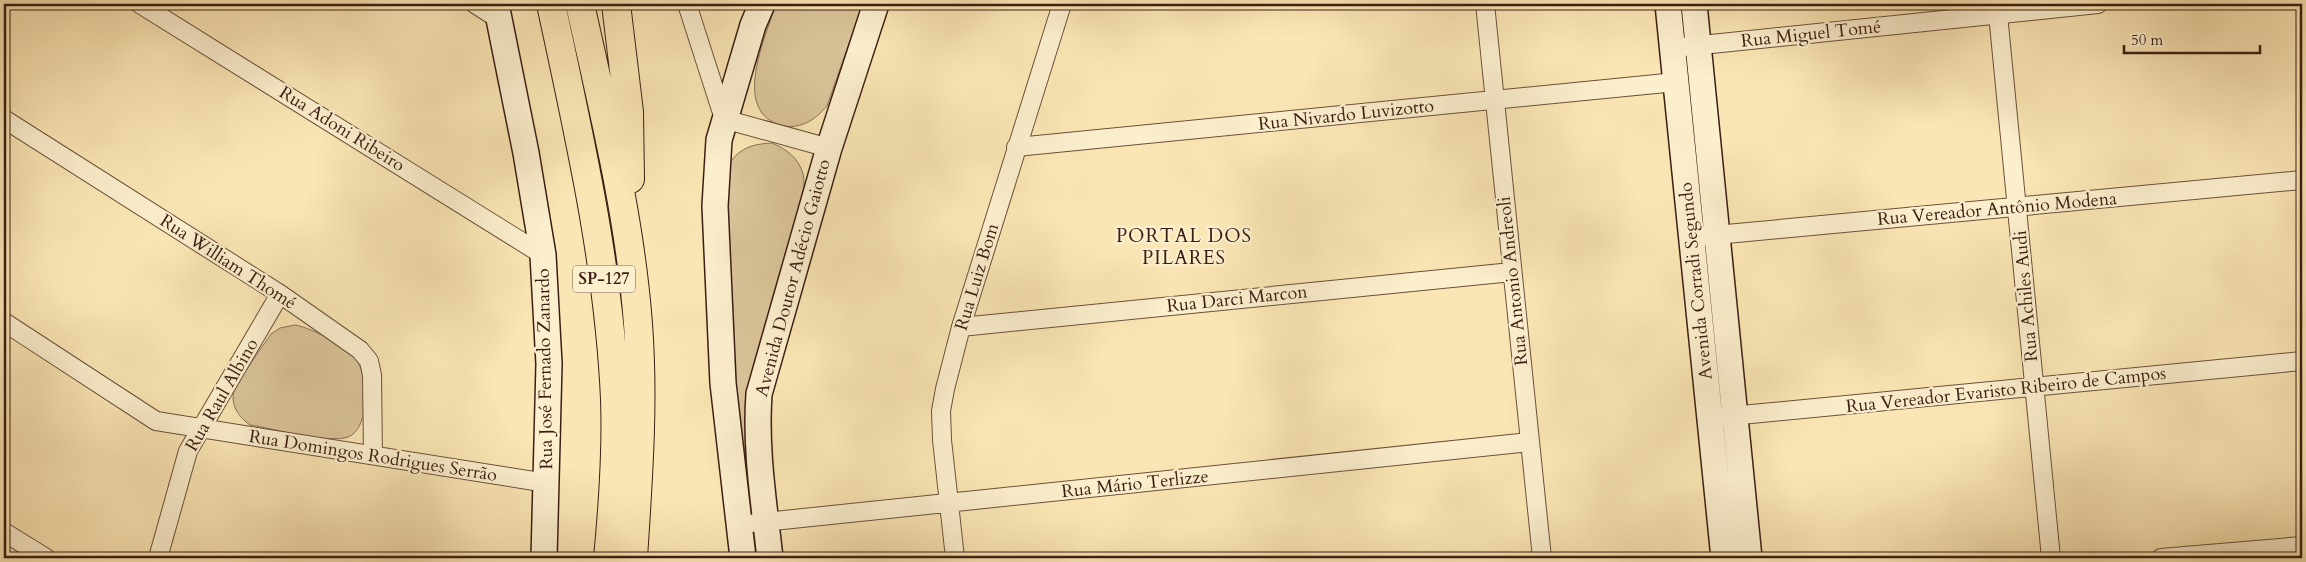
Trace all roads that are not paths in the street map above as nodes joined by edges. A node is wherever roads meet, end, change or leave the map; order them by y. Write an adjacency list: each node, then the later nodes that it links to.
1 (140, 4): 28 (street, Rua Adoni Ribeiro)
2 (475, 4): 15 (street)
3 (551, 4): 50 (highway, SP-127)
4 (580, 4): 29 (highway, SP-127)
5 (616, 4): 29 (highway)
6 (687, 4): 21 (street)
7 (762, 4): 21 (street)
8 (876, 4): 23 (street, Avenida Doutor Adécio Gaiotto)
9 (1062, 4): 22 (street, Rua Luiz Bom)
10 (1485, 4): 19 (street, Rua Antonio Andreoli)
11 (1668, 4): 17 (street, Avenida Corradi Segundo)
12 (1694, 4): 16 (street, Avenida Corradi Segundo)
13 (2098, 4): 14 (street, Rua Miguel Tomé)
14 (1998, 9): 16 (street, Rua Miguel Tomé); 25 (street, Rua Achiles Audi)
15 (498, 12): 28 (street, Rua José Fernado Zanardo)
16 (1698, 46): 17 (street, Rua Miguel Tomé); 26 (street, Avenida Corradi Segundo)
17 (1672, 48): 18 (street, Avenida Corradi Segundo)
18 (1676, 82): 19 (street, Rua Nivardo Luvizotto); 27 (street, Avenida Corradi Segundo)
19 (1495, 100): 22 (street, Rua Nivardo Luvizotto); 30 (street, Rua Antonio Andreoli)
20 (4, 119): 31 (street, Rua William Thomé)
21 (724, 119): 23 (street); 44 (street)
22 (1016, 147): 33 (street, Rua Luiz Bom)
23 (828, 148): 43 (street, Avenida Doutor Adécio Gaiotto)
24 (2302, 180): 25 (street, Rua Vereador Antônio Modena)
25 (2017, 207): 26 (street, Rua Vereador Antônio Modena); 35 (street, Rua Achiles Audi)
26 (1718, 235): 27 (street, Rua Vereador Antônio Modena); 36 (street, Avenida Corradi Segundo)
27 (1692, 238): 37 (street, Avenida Corradi Segundo)
28 (543, 255): 41 (street, Rua José Fernado Zanardo)
29 (631, 260): 51 (highway, SP-127)
30 (1512, 272): 33 (street, Rua Darci Marcon); 39 (street, Rua Antonio Andreoli)
31 (280, 294): 38 (street, Rua Raul Albino); 40 (street, Rua William Thomé)
32 (4, 322): 38 (street, Rua Domingos Rodrigues Serrão)
33 (961, 327): 42 (street, Rua Luiz Bom)
34 (2302, 361): 35 (street, Rua Vereador Evaristo Ribeiro de Campos)
35 (2035, 387): 36 (street, Rua Vereador Evaristo Ribeiro de Campos); 58 (street, Rua Achiles Audi)
36 (1735, 416): 37 (street, Rua Vereador Evaristo Ribeiro de Campos); 57 (street, Avenida Corradi Segundo)
37 (1710, 418): 56 (street, Avenida Corradi Segundo)
38 (200, 429): 40 (street, Rua Domingos Rodrigues Serrão); 48 (street, Rua Raul Albino)
39 (1530, 442): 42 (street, Rua Mário Terlizze); 55 (street, Rua Antonio Andreoli)
40 (373, 454): 41 (street, Rua Domingos Rodrigues Serrão)
41 (547, 483): 49 (street, Rua José Fernado Zanardo)
42 (949, 504): 43 (street, Rua Mário Terlizze); 54 (street, Rua Luiz Bom)
43 (766, 522): 44 (street, Rua Mário Terlizze); 53 (street, Avenida Doutor Adécio Gaiotto)
44 (740, 525): 52 (street)
45 (4, 532): 47 (street)
46 (2302, 546): 59 (street)
47 (46, 558)
48 (158, 558)
49 (544, 558)
50 (608, 558)
51 (633, 558)
52 (743, 558)
53 (770, 558)
54 (955, 558)
55 (1542, 558)
56 (1724, 558)
57 (1749, 558)
58 (2050, 558)
59 (2161, 558)

